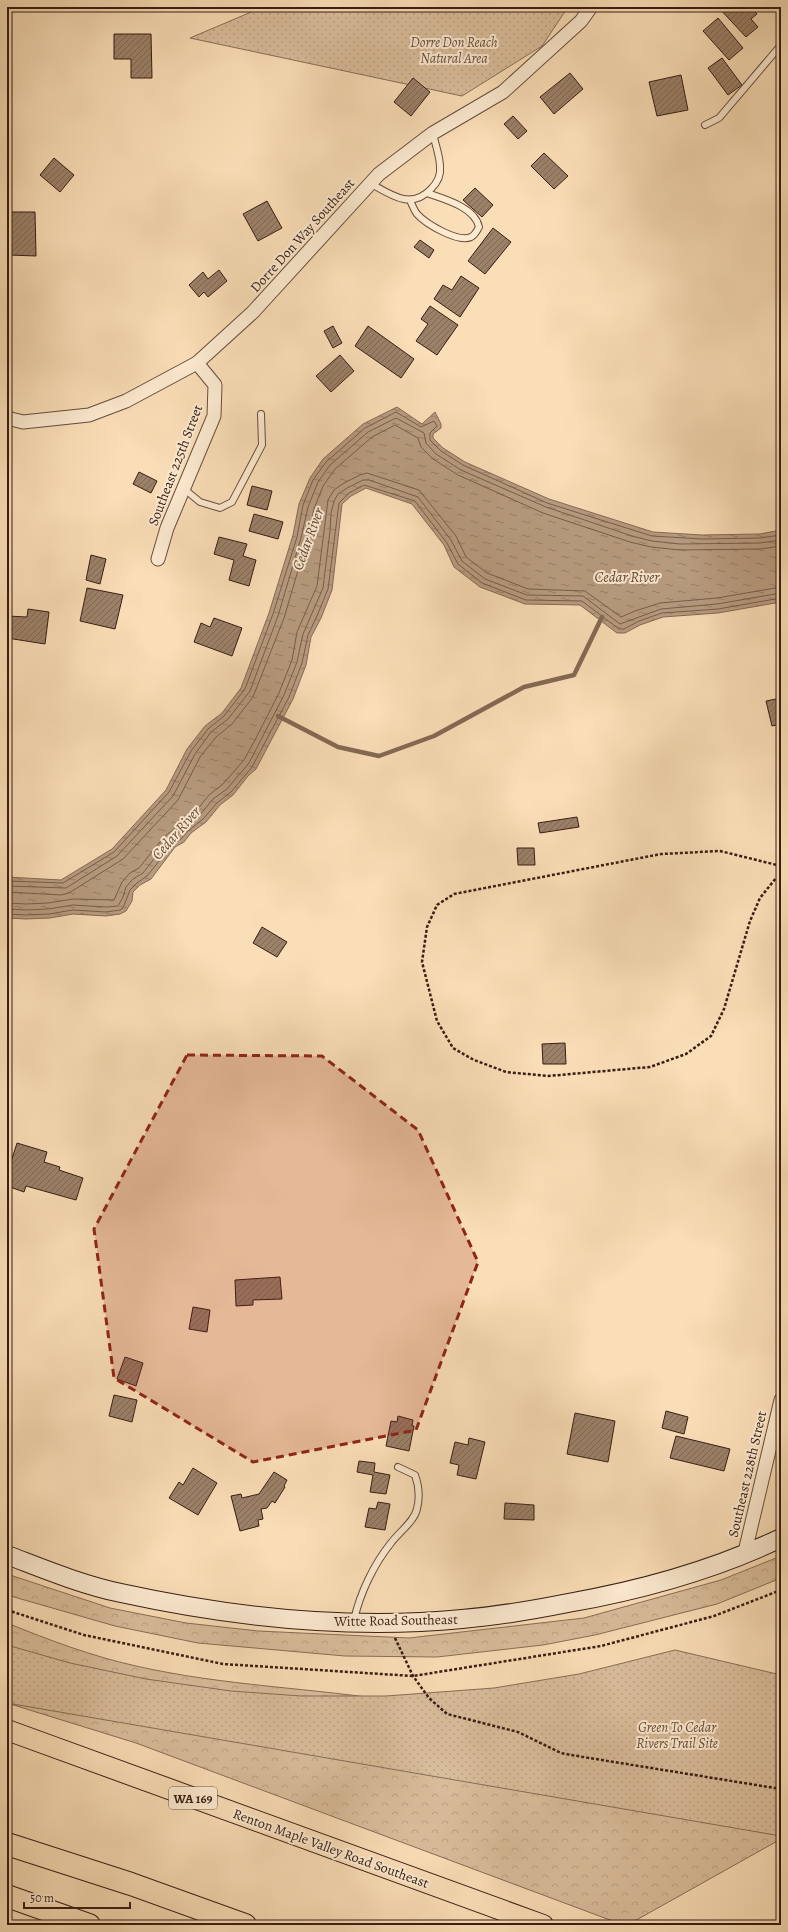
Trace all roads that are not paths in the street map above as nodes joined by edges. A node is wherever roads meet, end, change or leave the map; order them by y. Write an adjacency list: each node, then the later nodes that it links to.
1 (591, 7): 4 (street, Dorre Don Way Southeast)
2 (781, 45): 3 (lane)
3 (705, 125)
4 (433, 133): 5 (street, Dorre Don Way Southeast); 6 (lane)
5 (370, 183): 7 (lane); 8 (street, Dorre Don Way Southeast)
6 (427, 193): 7 (lane); 7 (lane)
7 (410, 200)
8 (197, 363): 10 (street, Dorre Don Way Southeast); 11 (street, Southeast 225th Street)
9 (261, 414): 11 (lane)
10 (7, 418)
11 (182, 488): 12 (street, Southeast 225th Street)
12 (158, 559)
13 (781, 1400): 17 (street, Southeast 228th Street)
14 (398, 1467): 18 (lane)
15 (781, 1538): 17 (street, Witte Road Southeast)
16 (7, 1555): 18 (street, Witte Road Southeast)
17 (744, 1556): 18 (street, Witte Road Southeast)
18 (353, 1622)
19 (7, 1730): 24 (main road, Renton Maple Valley Road Southeast / WA 169)
20 (7, 1844): 23 (highway)
21 (7, 1896): 22 (highway)
22 (89, 1925)
23 (245, 1925)
24 (543, 1925)

